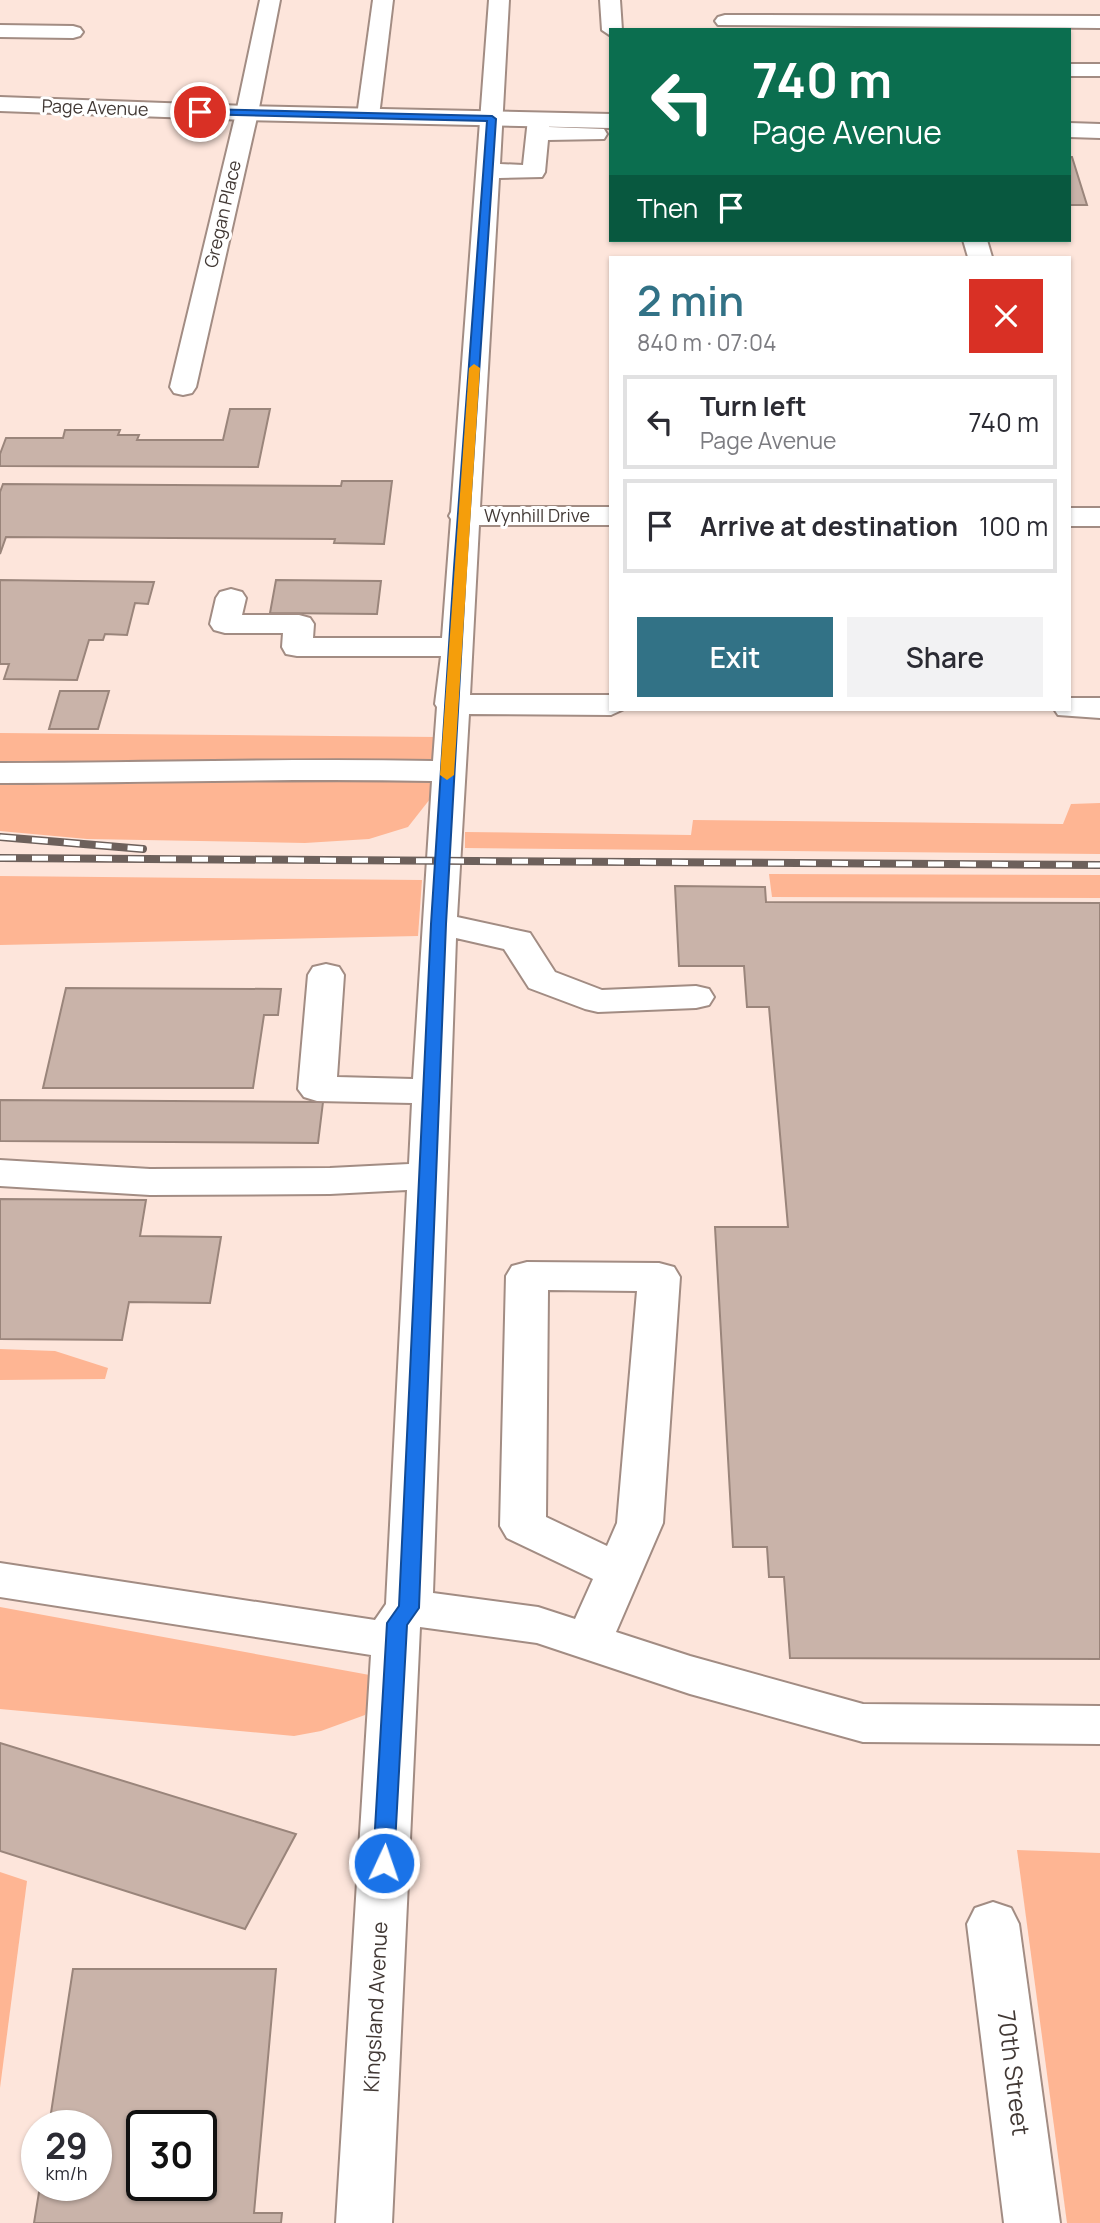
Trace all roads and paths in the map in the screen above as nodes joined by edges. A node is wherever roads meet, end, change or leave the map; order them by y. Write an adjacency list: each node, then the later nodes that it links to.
1 (270, 0): 14 (street, Gregan Place)
2 (383, 0): 15 (street)
3 (499, 0): 20 (street, Kingsland Avenue)
4 (610, 0): 8 (street)
5 (722, 0): 7 (street)
6 (1100, 22): 7 (street)
7 (725, 25)
8 (612, 28)
9 (0, 31): 10 (street)
10 (73, 32)
11 (1071, 70): 12 (street)
12 (1100, 70)
13 (0, 104): 14 (street, Page Avenue)
14 (247, 113): 15 (street, Page Avenue); 21 (street, Gregan Place)
15 (368, 116): 20 (street, Page Avenue)
16 (603, 127): 19 (street, Page Avenue)
17 (1071, 131): 18 (street)
18 (1100, 131)
19 (538, 133): 20 (street, Page Avenue); 20 (street)
20 (490, 144): 22 (street, Kingsland Avenue)
21 (183, 387)
22 (464, 516): 23 (street, Wynhill Drive); 27 (street, Kingsland Avenue)
23 (609, 516)
24 (1071, 517): 25 (street)
25 (1100, 517)
26 (231, 598): 27 (street)
27 (455, 647): 28 (street, Kingsland Avenue)
28 (452, 704): 29 (street); 32 (street, Kingsland Avenue)
29 (609, 705)
30 (1071, 708): 31 (street)
31 (1100, 708)
32 (447, 771): 33 (street); 34 (street, Kingsland Avenue)
33 (0, 773)
34 (439, 924): 36 (street); 37 (street, Kingsland Avenue)
35 (326, 975): 37 (street)
36 (696, 997)
37 (432, 1091): 39 (street, Kingsland Avenue)
38 (0, 1173): 39 (street)
39 (428, 1176): 42 (street, Kingsland Avenue)
40 (619, 1571): 40 (street); 43 (street)
41 (0, 1580): 42 (street)
42 (403, 1625): 43 (street); 46 (street, Kingsland Avenue)
43 (588, 1642): 44 (street)
44 (1100, 1725)
45 (993, 1924): 47 (street, 70th Street)
46 (364, 2223)
47 (1032, 2223)

